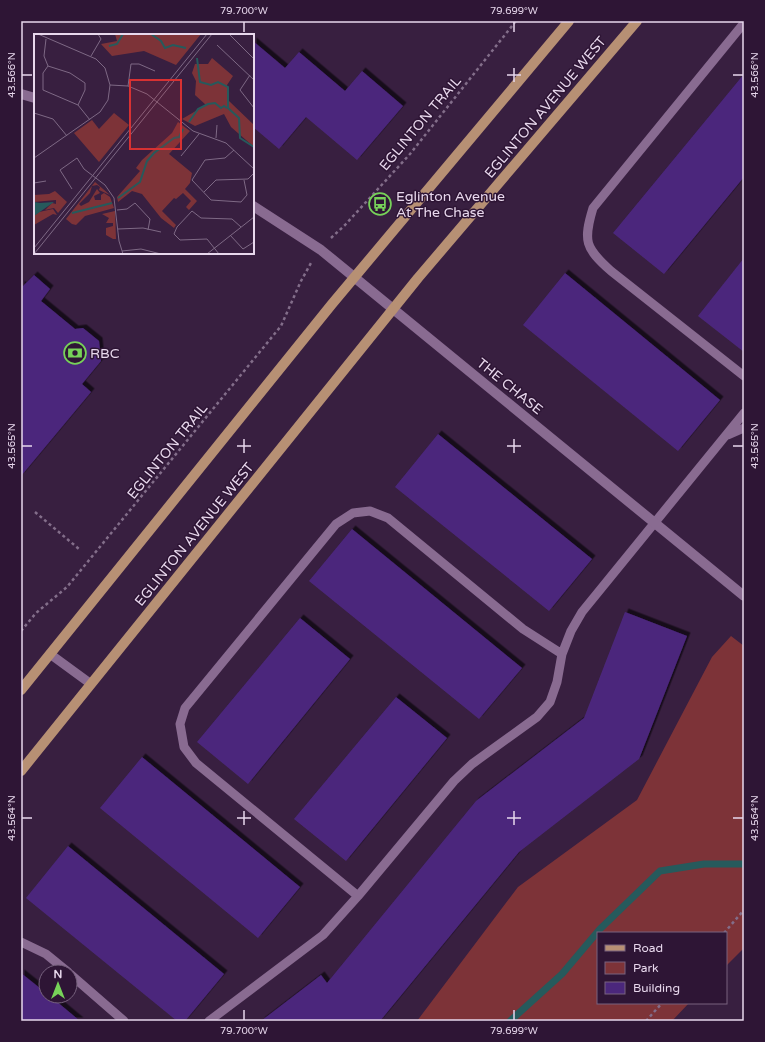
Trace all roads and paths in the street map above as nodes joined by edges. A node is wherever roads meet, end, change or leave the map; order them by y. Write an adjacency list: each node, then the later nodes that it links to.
1 (516, 21): 8 (path, EGLINTON TRAIL)
2 (569, 21): 10 (main road)
3 (637, 21): 11 (main road, EGLINTON AVENUE WEST)
4 (744, 24): 12 (lane)
5 (21, 94): 6 (street)
6 (34, 98)
7 (254, 207): 10 (street, THE CHASE)
8 (335, 233)
9 (307, 268): 20 (path, EGLINTON TRAIL)
10 (354, 278): 11 (street, THE CHASE); 21 (main road)
11 (393, 309): 17 (street, THE CHASE); 23 (main road, EGLINTON AVENUE WEST)
12 (744, 376)
13 (744, 413): 15 (lane)
14 (744, 428): 15 (lane)
15 (726, 435): 17 (lane)
16 (35, 512): 18 (path)
17 (656, 523): 19 (street, THE CHASE); 22 (lane)
18 (79, 549)
19 (744, 596)
20 (21, 631)
21 (50, 654): 23 (lane); 24 (main road)
22 (562, 654): 26 (lane); 26 (lane)
23 (91, 684): 25 (main road, EGLINTON AVENUE WEST)
24 (21, 690)
25 (21, 771)
26 (358, 896): 34 (lane)
27 (744, 910): 28 (path)
28 (725, 932)
29 (21, 942): 30 (lane)
30 (58, 964)
31 (78, 981): 33 (lane)
32 (661, 1004): 35 (path)
33 (124, 1021)
34 (209, 1021)
35 (646, 1021)

